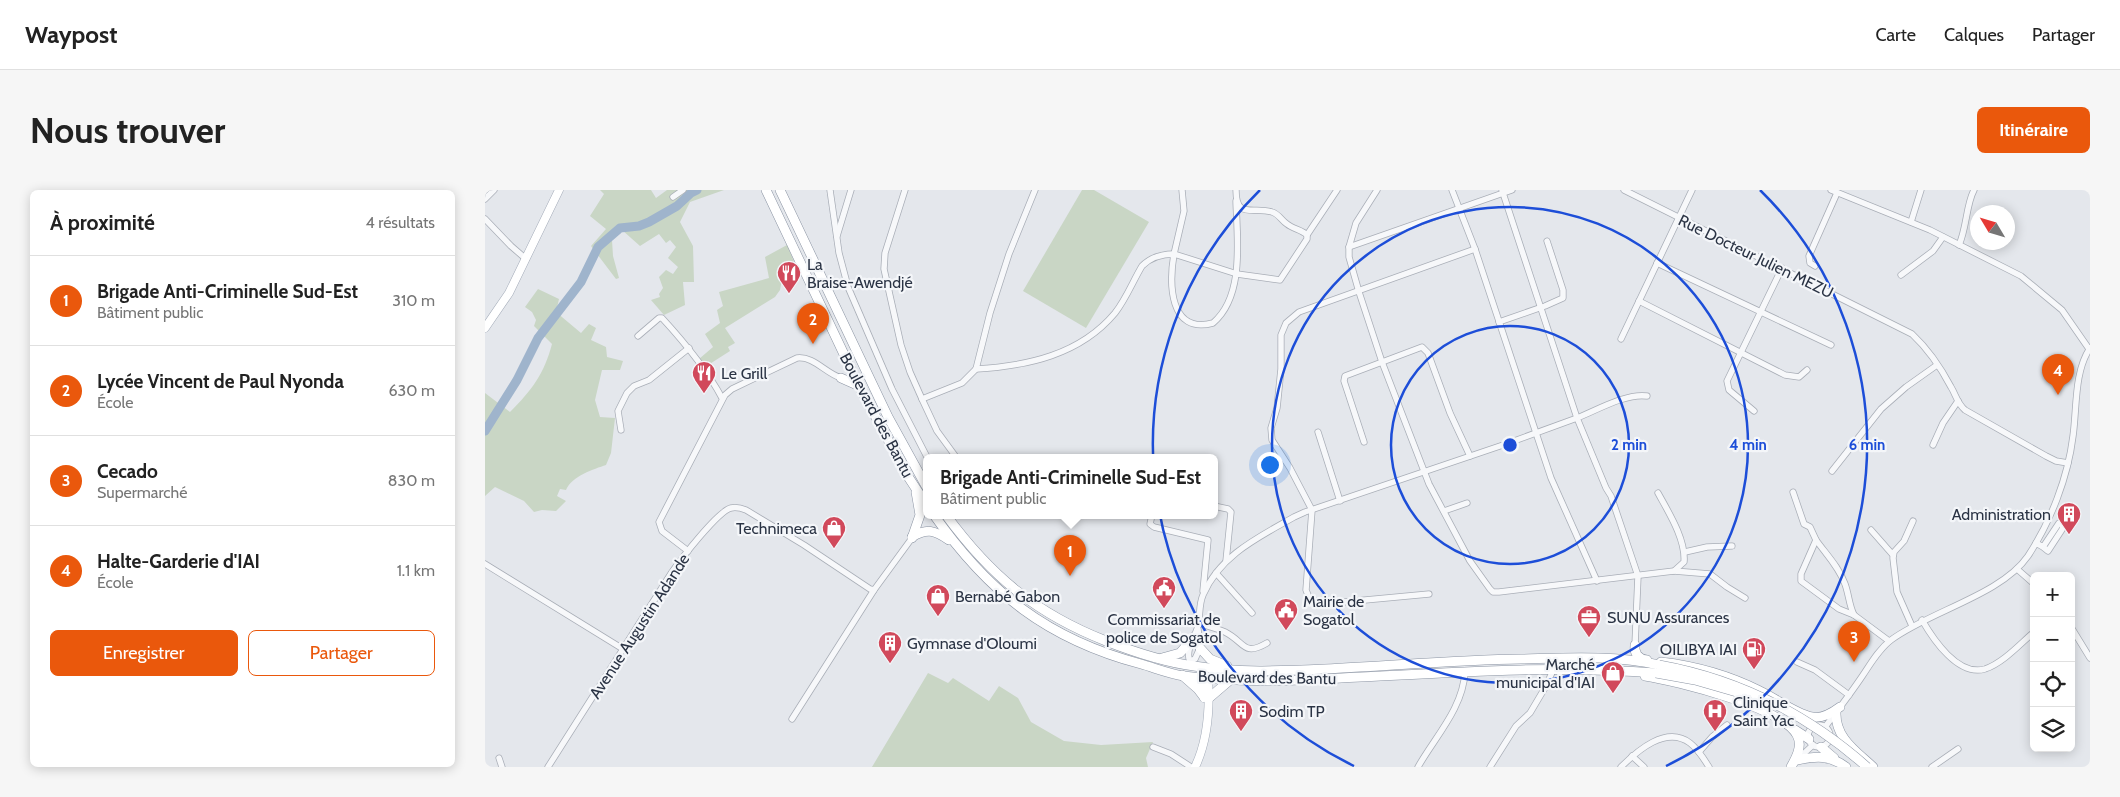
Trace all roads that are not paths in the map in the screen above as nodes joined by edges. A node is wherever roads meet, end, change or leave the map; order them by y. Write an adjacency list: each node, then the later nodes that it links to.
1 (494, 190): 24 (street)
2 (559, 190): 40 (main road)
3 (683, 190): 23 (street)
4 (766, 190): 60 (highway, Boulevard des Bantu)
5 (780, 190): 82 (highway, Boulevard des Bantu)
6 (830, 190): 28 (street)
7 (851, 190): 27 (street)
8 (905, 190): 67 (street)
9 (1035, 190): 61 (street)
10 (1182, 190): 39 (street)
11 (1236, 190): 25 (street)
12 (1337, 190): 32 (street)
13 (1377, 190): 37 (street)
14 (1452, 190): 26 (street)
15 (1511, 190): 21 (street)
16 (1624, 190): 30 (street, Rue Docteur Julien MEZU)
17 (1692, 190): 30 (street)
18 (1831, 190): 22 (street)
19 (1921, 190): 31 (street)
20 (1974, 190): 36 (street)
21 (1503, 192): 26 (street); 48 (street)
22 (1837, 193): 31 (street); 42 (street)
23 (673, 197)
24 (485, 199)
25 (1236, 201): 32 (street); 44 (street)
26 (1460, 208): 37 (street); 38 (street)
27 (845, 212): 28 (street); 34 (street)
28 (832, 213): 34 (street)
29 (485, 218): 40 (street)
30 (1678, 218): 41 (street); 43 (street, Rue Docteur Julien MEZU)
31 (1911, 222): 33 (street)
32 (1307, 235): 44 (street)
33 (1943, 237): 36 (street); 45 (street)
34 (836, 238): 76 (street)
35 (1547, 241): 48 (street)
36 (1959, 244): 56 (street)
37 (1349, 247): 46 (street)
38 (1475, 249): 46 (street); 50 (street)
39 (1174, 254): 44 (street); 44 (street); 61 (street)
40 (526, 259): 51 (main road)
41 (1657, 263): 47 (street); 49 (street)
42 (1815, 266)
43 (1781, 268): 49 (street); 59 (street, Rue Docteur Julien MEZU)
44 (1237, 274)
45 (1901, 275)
46 (1359, 292): 58 (street); 90 (street)
47 (1639, 301): 53 (street); 57 (street)
48 (1541, 308): 50 (street); 70 (street)
49 (1761, 312): 54 (street); 57 (street)
50 (1499, 322): 73 (street)
51 (485, 328)
52 (638, 336): 55 (street)
53 (1621, 339)
54 (1831, 345)
55 (689, 348): 66 (street); 71 (street)
56 (2090, 348): 79 (street)
57 (1741, 352): 62 (street); 69 (street)
58 (1383, 362): 74 (street); 78 (street); 81 (street)
59 (1937, 365): 68 (street, Rue Docteur Julien MEZU); 80 (street)
60 (851, 367): 63 (highway); 64 (highway, Boulevard des Bantu)
61 (975, 369): 67 (street)
62 (1807, 370)
63 (841, 378): 64 (highway); 66 (street)
64 (859, 386): 83 (highway, Boulevard des Bantu)
65 (1647, 396): 70 (street)
66 (722, 398): 103 (street)
67 (922, 399): 77 (street)
68 (1958, 402): 75 (street); 79 (street)
69 (1754, 411)
70 (1577, 418): 73 (street); 111 (street)
71 (621, 430)
72 (1318, 432): 87 (street)
73 (1535, 434): 78 (street); 113 (street)
74 (1364, 442)
75 (1933, 445)
76 (925, 454)
77 (954, 454)
78 (1470, 456): 81 (street)
79 (2069, 463): 100 (street)
80 (1831, 471)
81 (1424, 472): 87 (street); 91 (street)
82 (923, 477)
83 (914, 487): 86 (highway, Boulevard des Bantu); 97 (highway)
84 (1793, 492): 98 (street)
85 (1658, 493): 104 (street)
86 (923, 500)
87 (1340, 501): 90 (street)
88 (1467, 503): 91 (street)
89 (1218, 507): 106 (street)
90 (1312, 510): 106 (street); 115 (street)
91 (1444, 511): 113 (street)
92 (937, 519): 99 (highway, Boulevard des Bantu)
93 (950, 519): 131 (highway, Boulevard des Bantu)
94 (1151, 519): 116 (street)
95 (1913, 521): 105 (street)
96 (1871, 530): 105 (street)
97 (911, 538): 99 (highway); 114 (street)
98 (1816, 540): 119 (street); 119 (street)
99 (953, 542): 139 (highway, Boulevard des Bantu)
100 (2036, 543): 102 (street); 108 (street)
101 (1731, 546): 104 (street)
102 (2043, 547)
103 (688, 551): 114 (street, Avenue Augustin Adande); 129 (street, Avenue Augustin Adande)
104 (1685, 552): 109 (street)
105 (1893, 555): 121 (street)
106 (1226, 561): 110 (street)
107 (485, 564): 129 (street)
108 (2017, 569): 112 (street); 120 (street)
109 (1674, 571): 111 (street); 117 (street)
110 (1216, 573): 116 (street); 118 (street)
111 (1638, 576): 113 (street); 127 (street)
112 (2030, 580)
113 (1597, 581)
114 (875, 590): 146 (street)
115 (1429, 594)
116 (1202, 596): 122 (street)
117 (1745, 598)
118 (1252, 613)
119 (1854, 615): 125 (street)
120 (1922, 620): 121 (street); 124 (street)
121 (1912, 626): 125 (street)
122 (1197, 630): 126 (street); 128 (street); 128 (street); 131 (highway)
123 (2075, 633): 130 (street)
124 (2030, 635)
125 (1889, 641): 142 (street)
126 (1267, 643)
127 (1635, 645): 132 (highway)
128 (1200, 648): 137 (highway)
129 (623, 649): 161 (street, Avenue Augustin Adande)
130 (2089, 656)
131 (1160, 659): 137 (highway, Boulevard des Bantu)
132 (1644, 661): 134 (highway, Boulevard des Bantu); 137 (highway, Boulevard des Bantu)
133 (1797, 662): 142 (street)
134 (1658, 667): 136 (highway, Boulevard des Bantu); 144 (highway); 167 (highway, bridge); 168 (highway, bridge)
135 (1554, 668): 136 (highway, Boulevard des Bantu); 138 (highway, Boulevard des Bantu); 163 (street)
136 (1596, 668): 148 (highway)
137 (1234, 670)
138 (1465, 672): 141 (highway, Boulevard des Bantu); 162 (street)
139 (1182, 675): 140 (highway, Boulevard des Bantu); 143 (highway)
140 (1205, 678): 141 (highway, Boulevard des Bantu); 143 (main road)
141 (1230, 680): 143 (highway)
142 (1849, 695): 145 (street)
143 (1207, 699): 159 (main road)
144 (1798, 712): 145 (highway); 149 (highway)
145 (1836, 713): 149 (street); 152 (highway)
146 (793, 719)
147 (1727, 725): 154 (street)
148 (1793, 728): 150 (highway); 157 (highway)
149 (1824, 729): 150 (street); 150 (street); 152 (highway)
150 (1815, 744): 157 (street); 158 (highway)
151 (1153, 747): 159 (street)
152 (1852, 749): 169 (highway)
153 (1958, 749): 170 (street)
154 (1699, 752): 155 (street); 166 (street)
155 (1633, 756): 164 (street); 165 (street)
156 (499, 758): 160 (street)
157 (1795, 763): 158 (highway)
158 (1844, 765)
159 (1191, 766)
160 (502, 767)
161 (548, 767)
162 (1418, 767)
163 (1490, 767)
164 (1621, 767)
165 (1645, 767)
166 (1709, 767)
167 (1858, 767)
168 (1867, 767)
169 (1873, 767)
170 (1932, 767)

